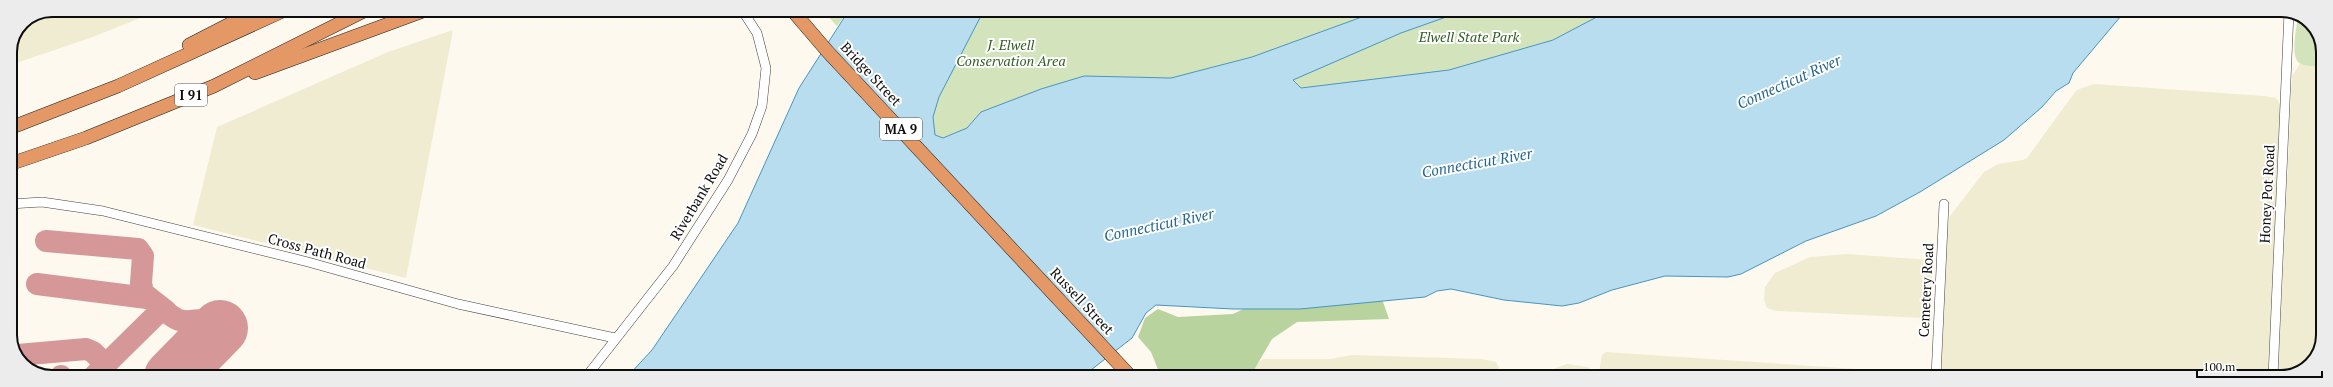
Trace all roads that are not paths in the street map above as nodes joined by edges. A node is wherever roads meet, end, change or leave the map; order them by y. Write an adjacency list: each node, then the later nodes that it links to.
1 (243, 17): 8 (highway)
2 (270, 17): 8 (highway)
3 (352, 17): 9 (highway, I 91)
4 (407, 17): 9 (highway)
5 (747, 17): 15 (street, Riverbank Road)
6 (798, 17): 14 (highway, Bridge Street / MA 9)
7 (2289, 18): 19 (street, Honey Pot Road)
8 (118, 86): 10 (highway)
9 (214, 86): 11 (highway, I 91)
10 (17, 125)
11 (17, 162)
12 (17, 204): 15 (street, Cross Path Road)
13 (1944, 204): 18 (street, Cemetery Road)
14 (1011, 246): 17 (highway, Russell Street / MA 9)
15 (615, 338): 16 (street, Riverbank Road)
16 (591, 370)
17 (1125, 370)
18 (1936, 370)
19 (2273, 370)

